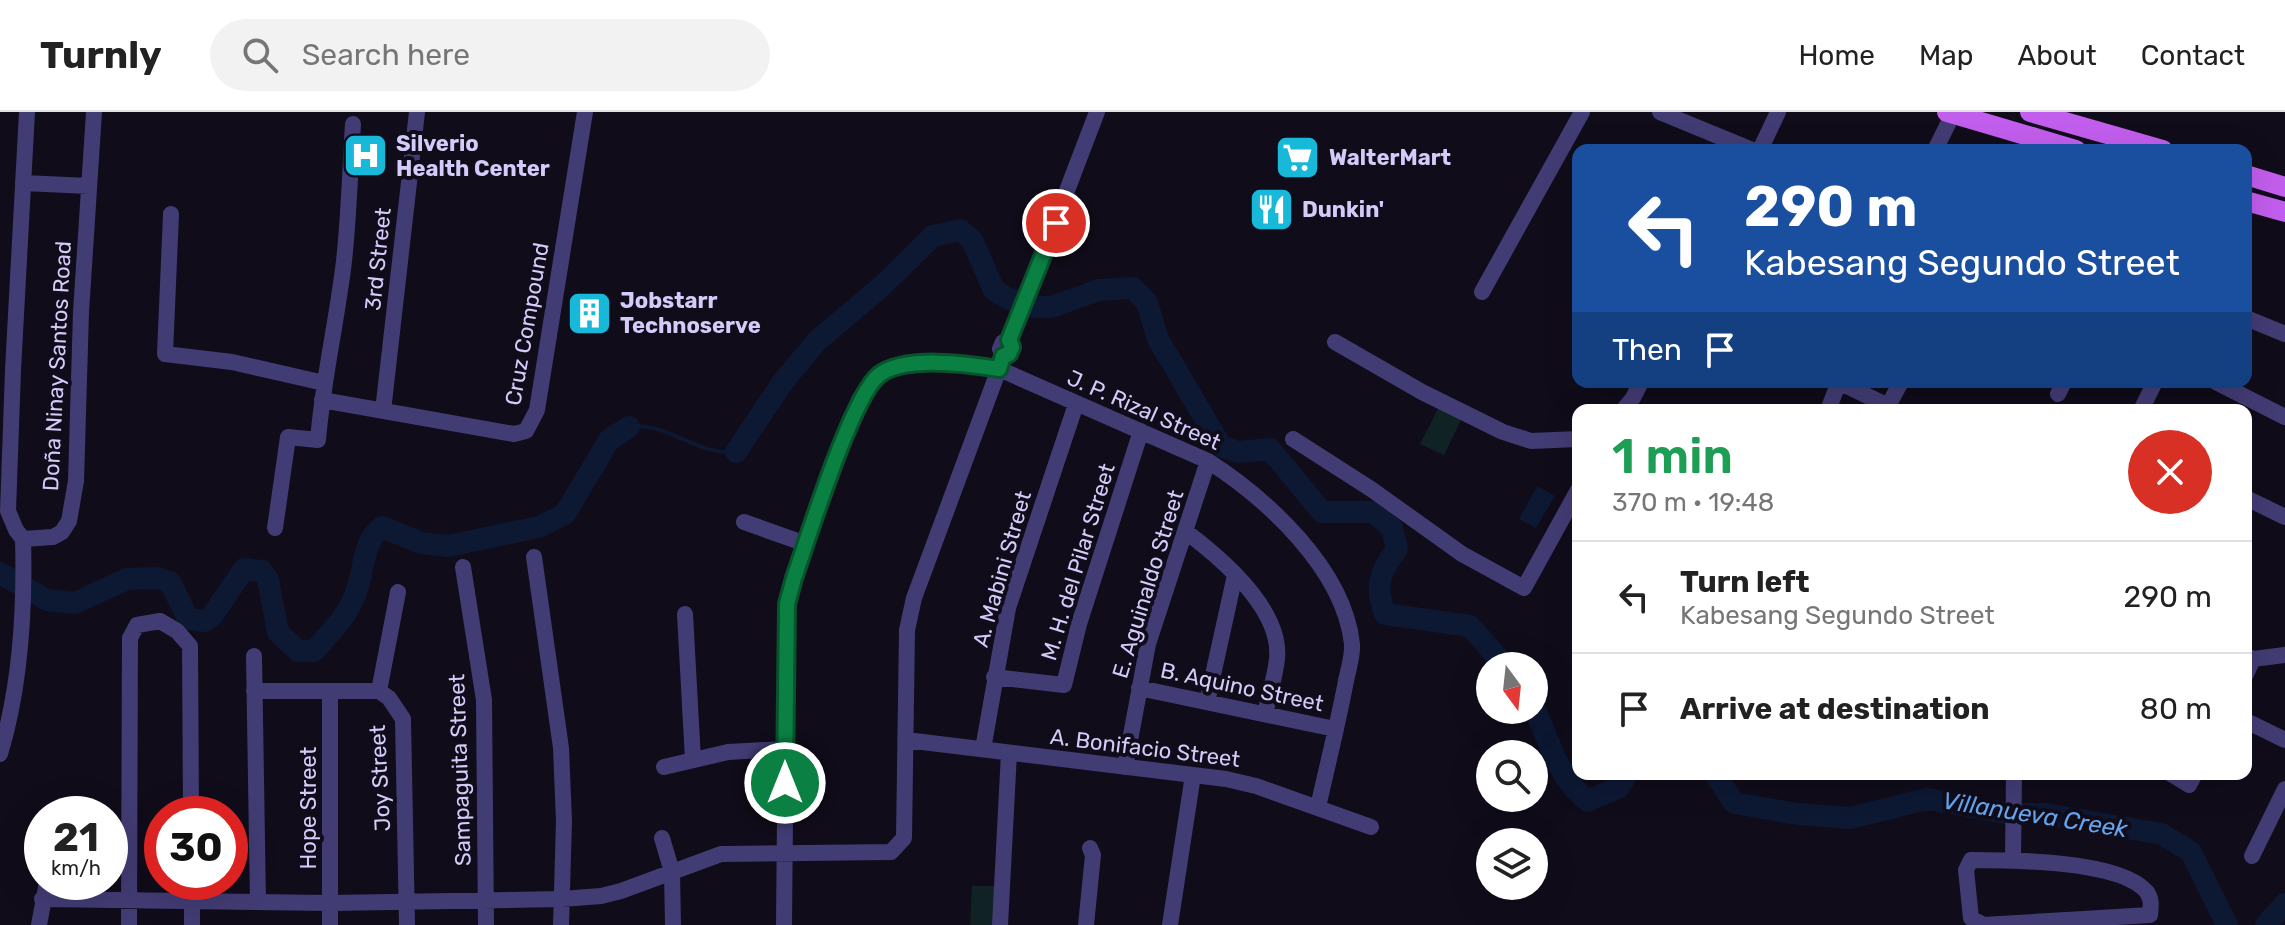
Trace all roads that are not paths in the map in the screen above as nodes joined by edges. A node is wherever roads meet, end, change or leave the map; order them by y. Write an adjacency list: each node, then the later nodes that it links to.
1 (27, 112): 18 (street, Doña Ninay Santos Road)
2 (94, 112): 19 (street, Doña Ninay Santos Road)
3 (417, 112): 34 (street, 3rd Street)
4 (585, 112): 34 (street, Cruz Compound)
5 (1097, 112): 28 (street)
6 (1582, 112): 24 (street)
7 (1660, 112): 13 (street)
8 (1778, 112): 14 (street)
9 (2030, 112): 16 (main road)
10 (1950, 113): 12 (main road); 15 (street)
11 (353, 124): 31 (street)
12 (2023, 143)
13 (1737, 144)
14 (1763, 144)
15 (1937, 144)
16 (2137, 144)
17 (2252, 177): 20 (main road)
18 (23, 183): 19 (street); 46 (street, Doña Ninay Santos Road)
19 (89, 186): 46 (street, Doña Ninay Santos Road)
20 (2285, 187)
21 (2252, 203): 22 (main road)
22 (2285, 212)
23 (171, 214): 31 (street, Cruz Compound)
24 (1482, 292)
25 (2252, 320): 26 (street)
26 (2285, 334)
27 (1335, 342): 38 (street)
28 (1007, 347): 32 (street, J. P. Rizal Street); 47 (street, J. P. Rizal Street); 65 (street)
29 (1851, 388): 33 (street)
30 (2228, 388): 35 (street)
31 (323, 391): 34 (street, Cruz Compound); 44 (street)
32 (1076, 404): 36 (street, J. P. Rizal Street); 56 (street, A. Mabini Street)
33 (1884, 404)
34 (383, 411)
35 (2285, 417)
36 (1141, 431): 39 (street, J. P. Rizal Street); 56 (street, M. H. del Pilar Street)
37 (1293, 439): 40 (street)
38 (1572, 439)
39 (1208, 461): 45 (street, E. Aguinaldo Street); 64 (street, J. P. Rizal Street)
40 (1572, 501)
41 (2252, 501): 42 (street)
42 (2285, 517)
43 (744, 522): 47 (street)
44 (275, 528)
45 (1185, 531): 50 (street); 57 (street, E. Aguinaldo Street)
46 (23, 539): 70 (street)
47 (806, 544): 67 (street, J. P. Rizal Street)
48 (534, 557): 86 (street)
49 (463, 567): 90 (street, Sampaguita Street)
50 (1235, 575): 61 (street); 62 (street)
51 (398, 592): 60 (street)
52 (685, 614): 71 (street)
53 (2285, 655): 55 (street)
54 (254, 656): 58 (street)
55 (2252, 662)
56 (994, 677): 68 (street, A. Mabini Street)
57 (1139, 688): 61 (street, B. Aquino Street); 73 (street, E. Aguinaldo Street)
58 (254, 691): 59 (street); 93 (street)
59 (330, 691): 60 (street); 94 (street, Hope Street)
60 (379, 691): 92 (street, Joy Street)
61 (1207, 702): 62 (street, B. Aquino Street)
62 (1265, 714): 64 (street, B. Aquino Street)
63 (2252, 724): 66 (street)
64 (1335, 729): 78 (street, J. P. Rizal Street)
65 (906, 740): 68 (street, A. Bonifacio Street); 82 (street)
66 (2285, 740)
67 (785, 749): 71 (street); 82 (street, J. P. Rizal Street)
68 (983, 749): 69 (street, A. Bonifacio Street)
69 (1009, 753): 73 (street, A. Bonifacio Street); 104 (street)
70 (0, 754)
71 (693, 760): 72 (street)
72 (664, 767)
73 (1125, 767): 74 (street, A. Bonifacio Street)
74 (1193, 775): 78 (street, A. Bonifacio Street); 106 (street)
75 (2014, 780): 84 (street)
76 (2285, 789): 83 (street)
77 (191, 796): 91 (street)
78 (1318, 807): 79 (street, A. Bonifacio Street)
79 (1371, 827)
80 (662, 838): 85 (street)
81 (1090, 848): 105 (street)
82 (784, 854): 85 (street); 103 (street, J. P. Rizal Street)
83 (2252, 856)
84 (2013, 860): 84 (street)
85 (672, 872): 86 (street); 102 (street)
86 (562, 899): 90 (street); 101 (street)
87 (42, 900): 95 (street)
88 (86, 900): 91 (street)
89 (192, 900): 91 (street); 93 (street); 97 (street)
90 (486, 900): 92 (street); 100 (street, Sampaguita Street)
91 (129, 901): 96 (street)
92 (406, 901): 94 (street); 99 (street, Joy Street)
93 (258, 902): 94 (street)
94 (330, 903): 98 (street, Hope Street)
95 (39, 925)
96 (129, 925)
97 (192, 925)
98 (330, 925)
99 (407, 925)
100 (486, 925)
101 (561, 925)
102 (673, 925)
103 (784, 925)
104 (1000, 925)
105 (1086, 925)
106 (1170, 925)

